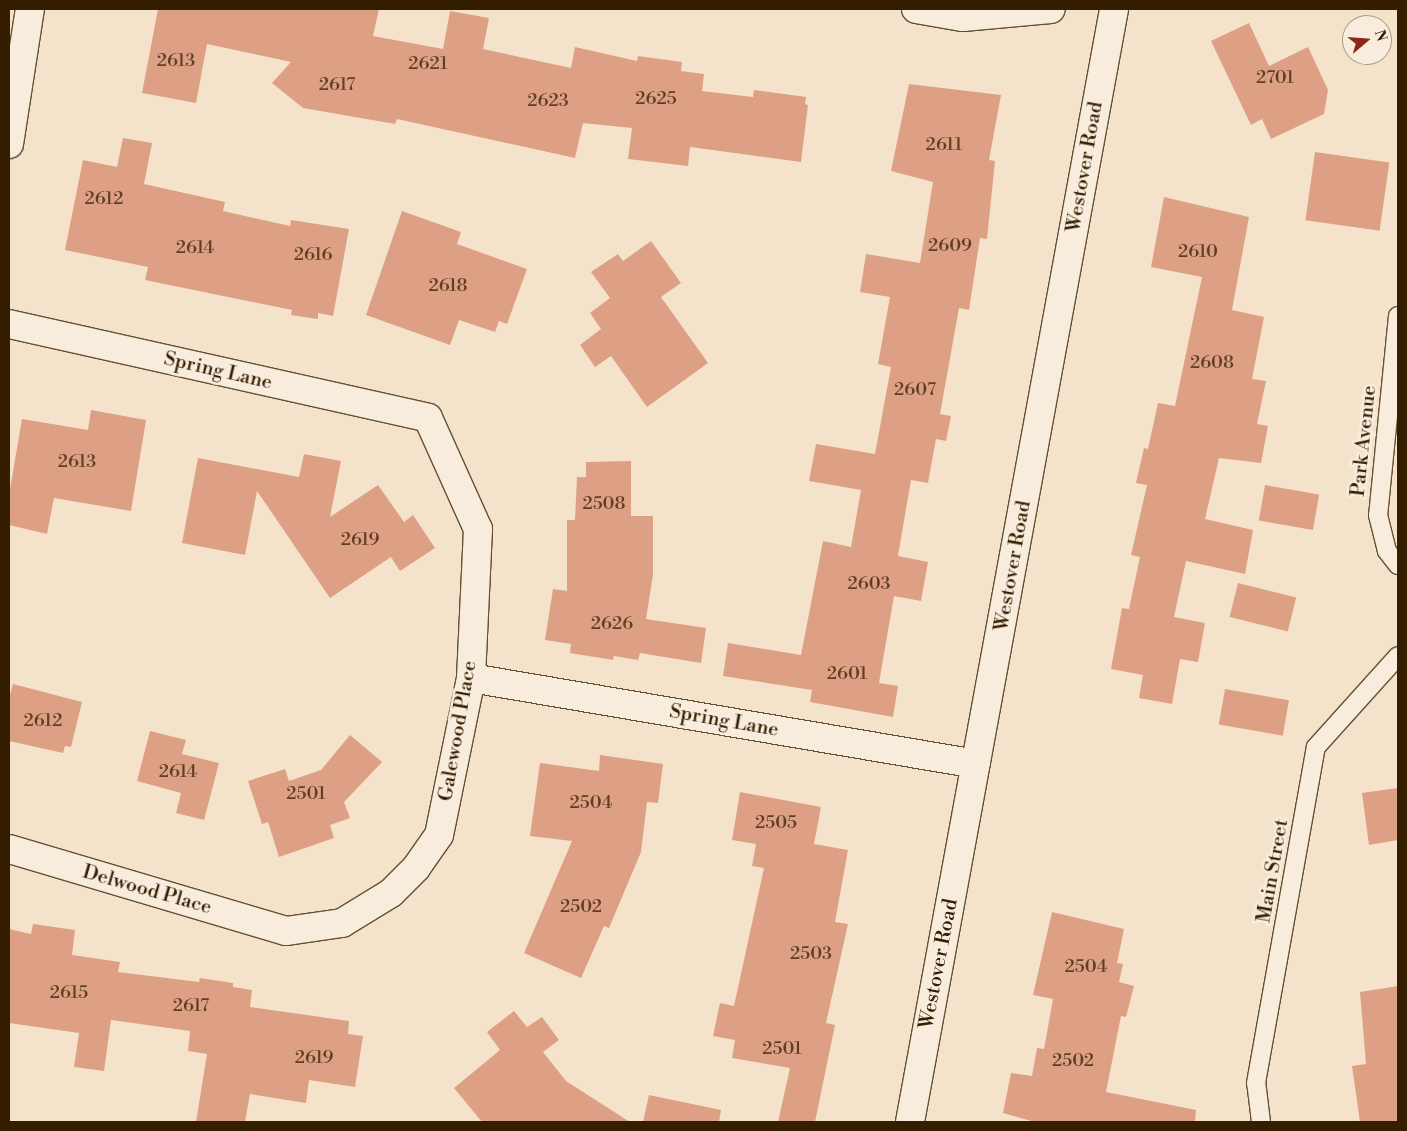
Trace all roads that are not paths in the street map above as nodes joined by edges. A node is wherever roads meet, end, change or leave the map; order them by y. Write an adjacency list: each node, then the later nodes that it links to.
1 (30, 9): 5 (street)
2 (916, 9): 3 (street)
3 (1051, 9)
4 (1114, 9): 12 (street, Westover Road)
5 (9, 144)
6 (1398, 316): 9 (lane, Park Avenue)
7 (9, 324): 8 (street, Spring Lane)
8 (428, 418): 11 (street, Galewood Place)
9 (1398, 565)
10 (1398, 656): 16 (lane, Main Street)
11 (471, 678): 12 (street, Spring Lane); 14 (street, Galewood Place)
12 (976, 764): 15 (street, Westover Road)
13 (9, 849): 14 (street, Delwood Place)
14 (286, 931)
15 (910, 1122)
16 (1261, 1122)

